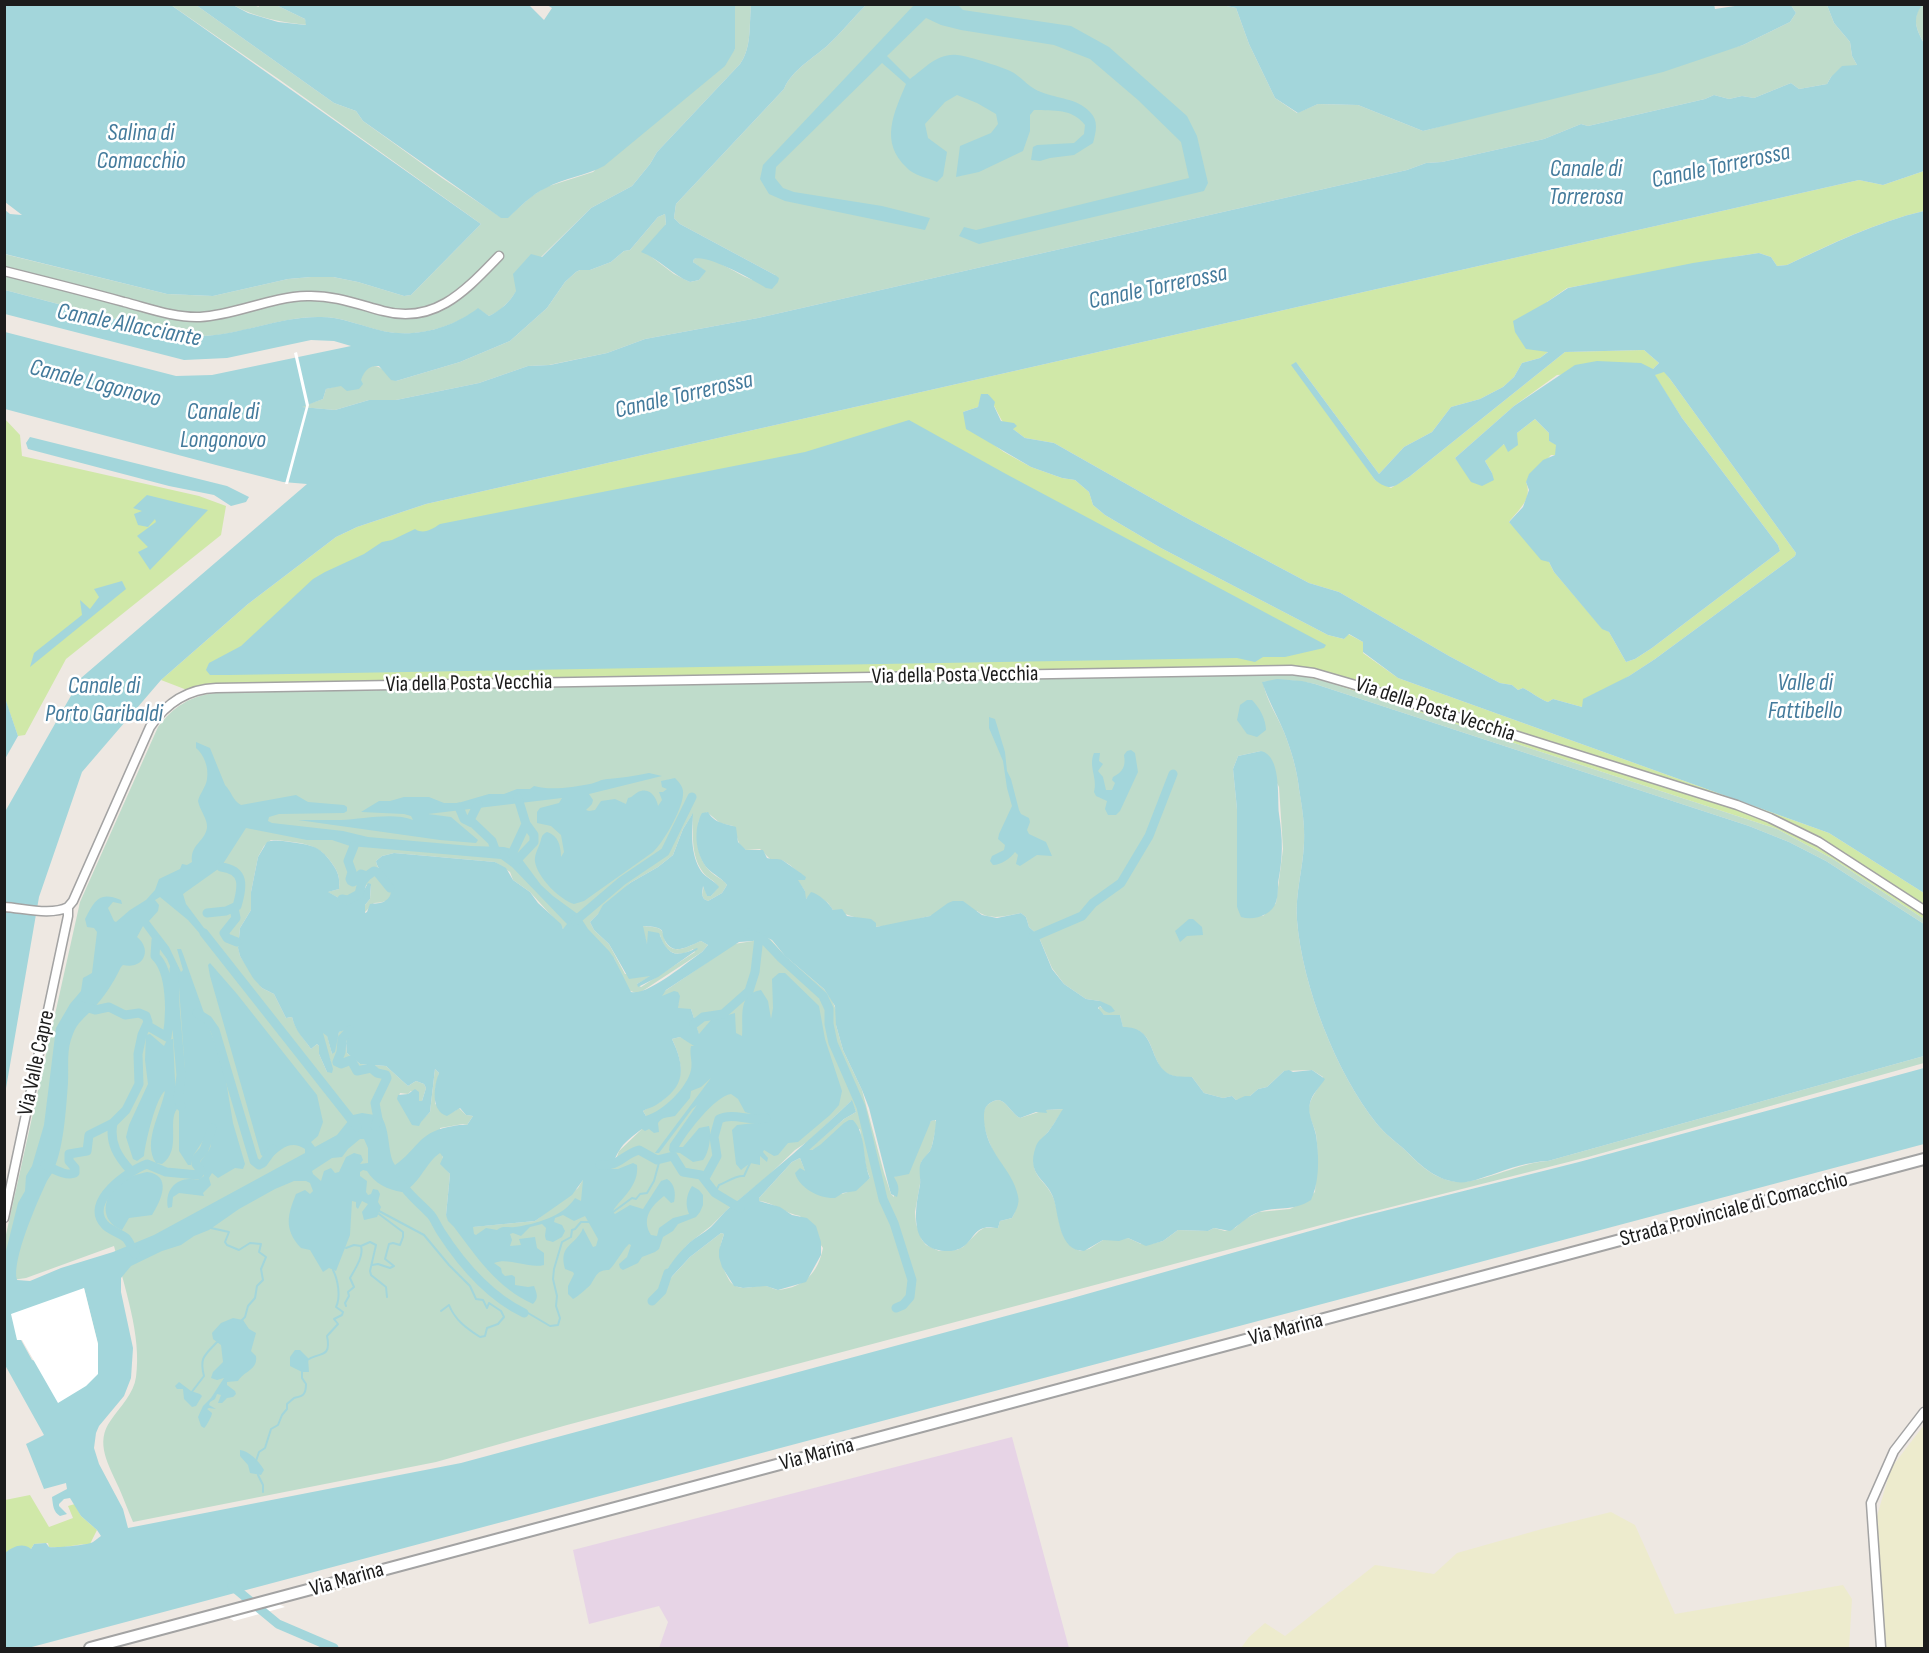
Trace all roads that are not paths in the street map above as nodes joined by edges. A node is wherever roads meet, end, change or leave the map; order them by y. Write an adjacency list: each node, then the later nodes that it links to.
1 (499, 256): 2 (street)
2 (4, 271)
3 (4, 907): 4 (street)
4 (69, 907): 5 (street, Via della Posta Vecchia); 7 (street, Via Valle Capre)
5 (1924, 910)
6 (1924, 1159): 8 (street, Strada Provinciale di Comacchio)
7 (4, 1218)
8 (1543, 1261): 10 (street, Via Marina)
9 (1924, 1412): 11 (street)
10 (90, 1648)
11 (1881, 1648)

